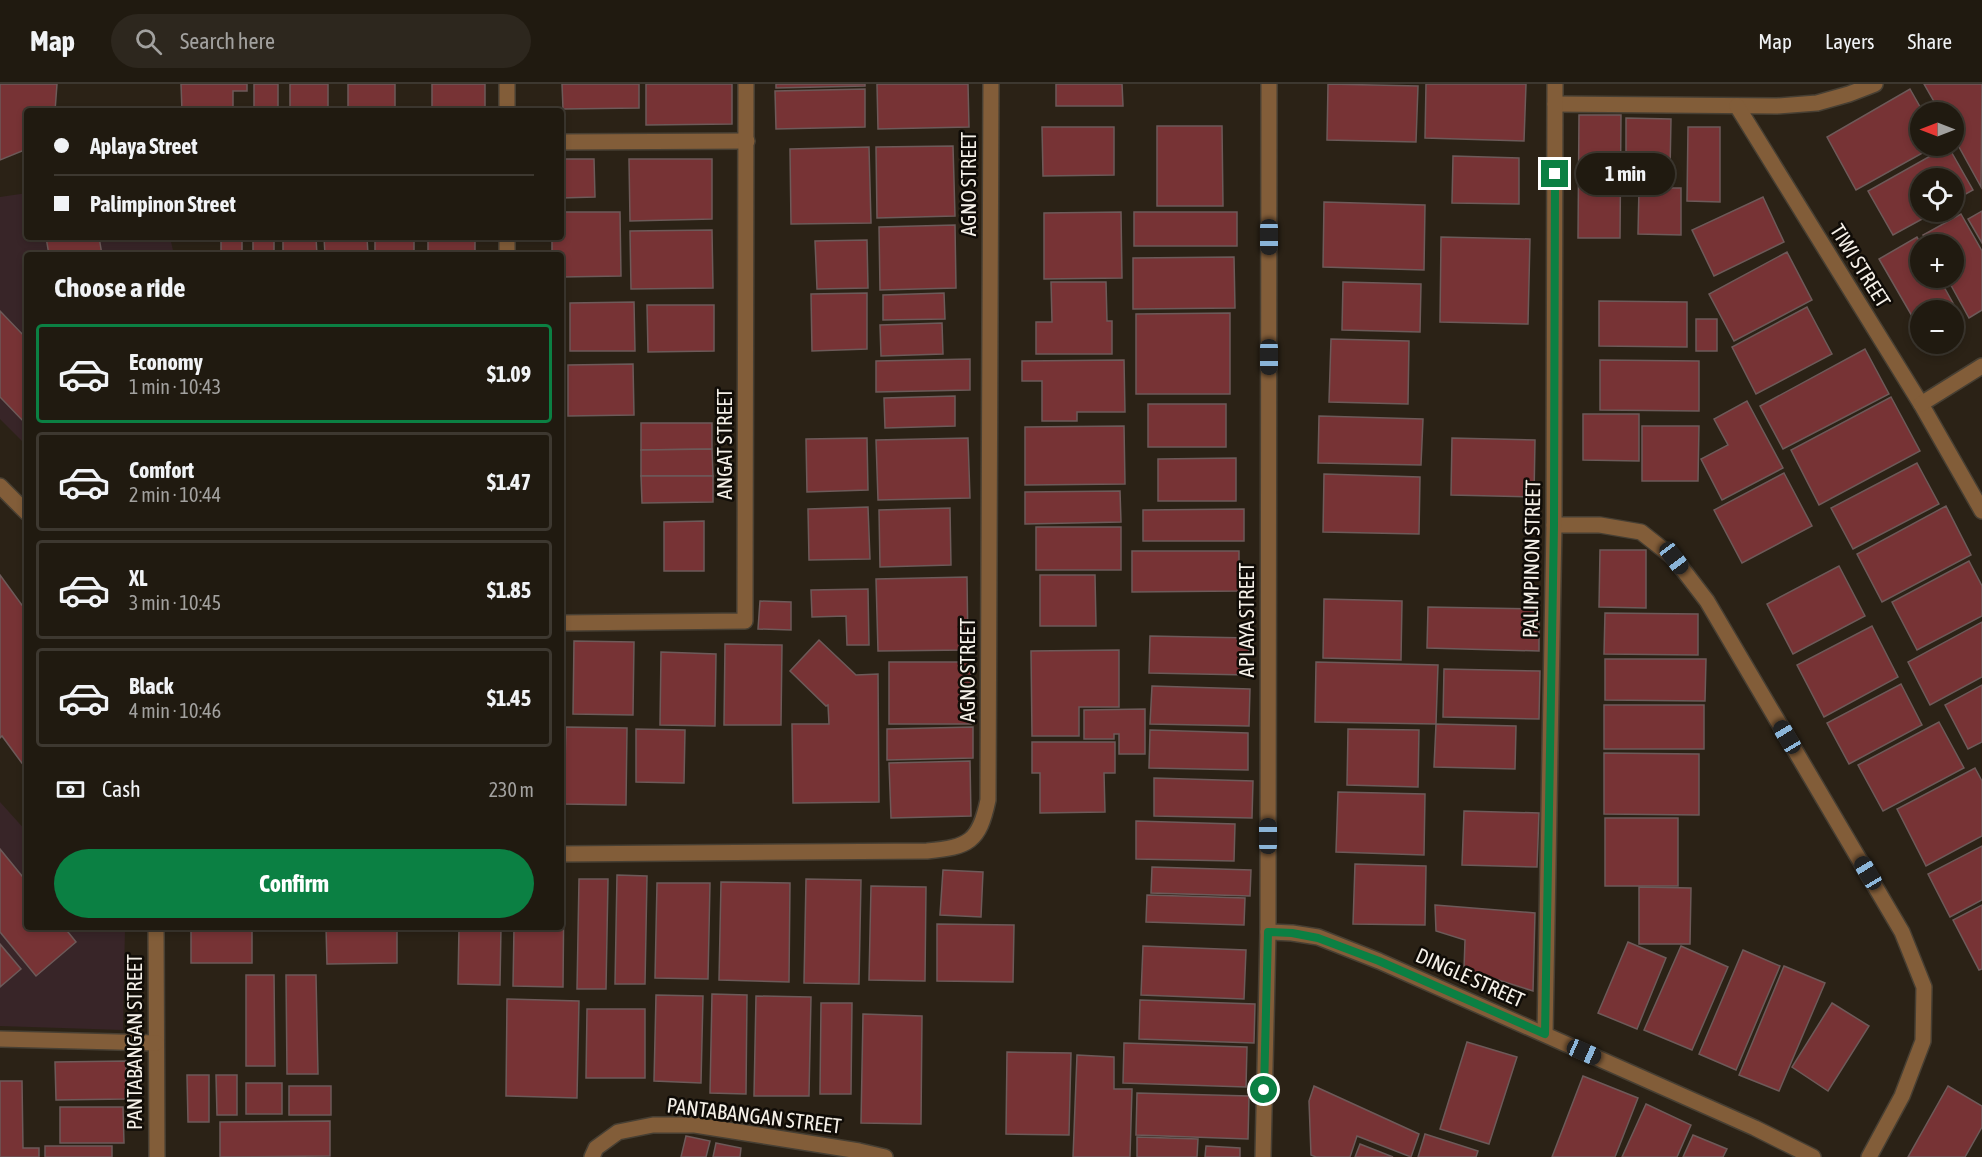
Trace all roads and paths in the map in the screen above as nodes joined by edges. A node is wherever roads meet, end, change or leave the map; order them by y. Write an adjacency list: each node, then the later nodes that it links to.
1 (507, 84): 9 (street)
2 (746, 84): 10 (street, ANGAT STREET)
3 (991, 84): 19 (street, AGNO STREET)
4 (1269, 84): 21 (street, APLAYA STREET)
5 (1555, 84): 7 (street, PALIMPINON STREET)
6 (1875, 84): 8 (street)
7 (1555, 104): 8 (street); 17 (street, PALIMPINON STREET)
8 (1737, 106): 13 (street, TIWI STREET)
9 (507, 108)
10 (747, 141): 11 (street); 18 (street, ANGAT STREET)
11 (564, 142)
12 (1982, 366): 13 (street)
13 (1920, 404): 16 (street, TIWI STREET)
14 (0, 486): 15 (street)
15 (24, 510)
16 (1982, 511)
17 (1554, 525): 22 (street, PALIMPINON STREET); 30 (street)
18 (564, 623)
19 (564, 854)
20 (156, 930): 24 (street, PANTABANGAN STREET)
21 (1268, 932): 22 (street, DINGLE STREET); 28 (street, APLAYA STREET)
22 (1545, 1034): 29 (street, DINGLE STREET)
23 (0, 1039): 24 (street)
24 (156, 1043): 25 (street, PANTABANGAN STREET)
25 (157, 1157)
26 (592, 1157): 27 (street, PANTABANGAN STREET)
27 (885, 1157)
28 (1263, 1157)
29 (1813, 1157)
30 (1869, 1157)

